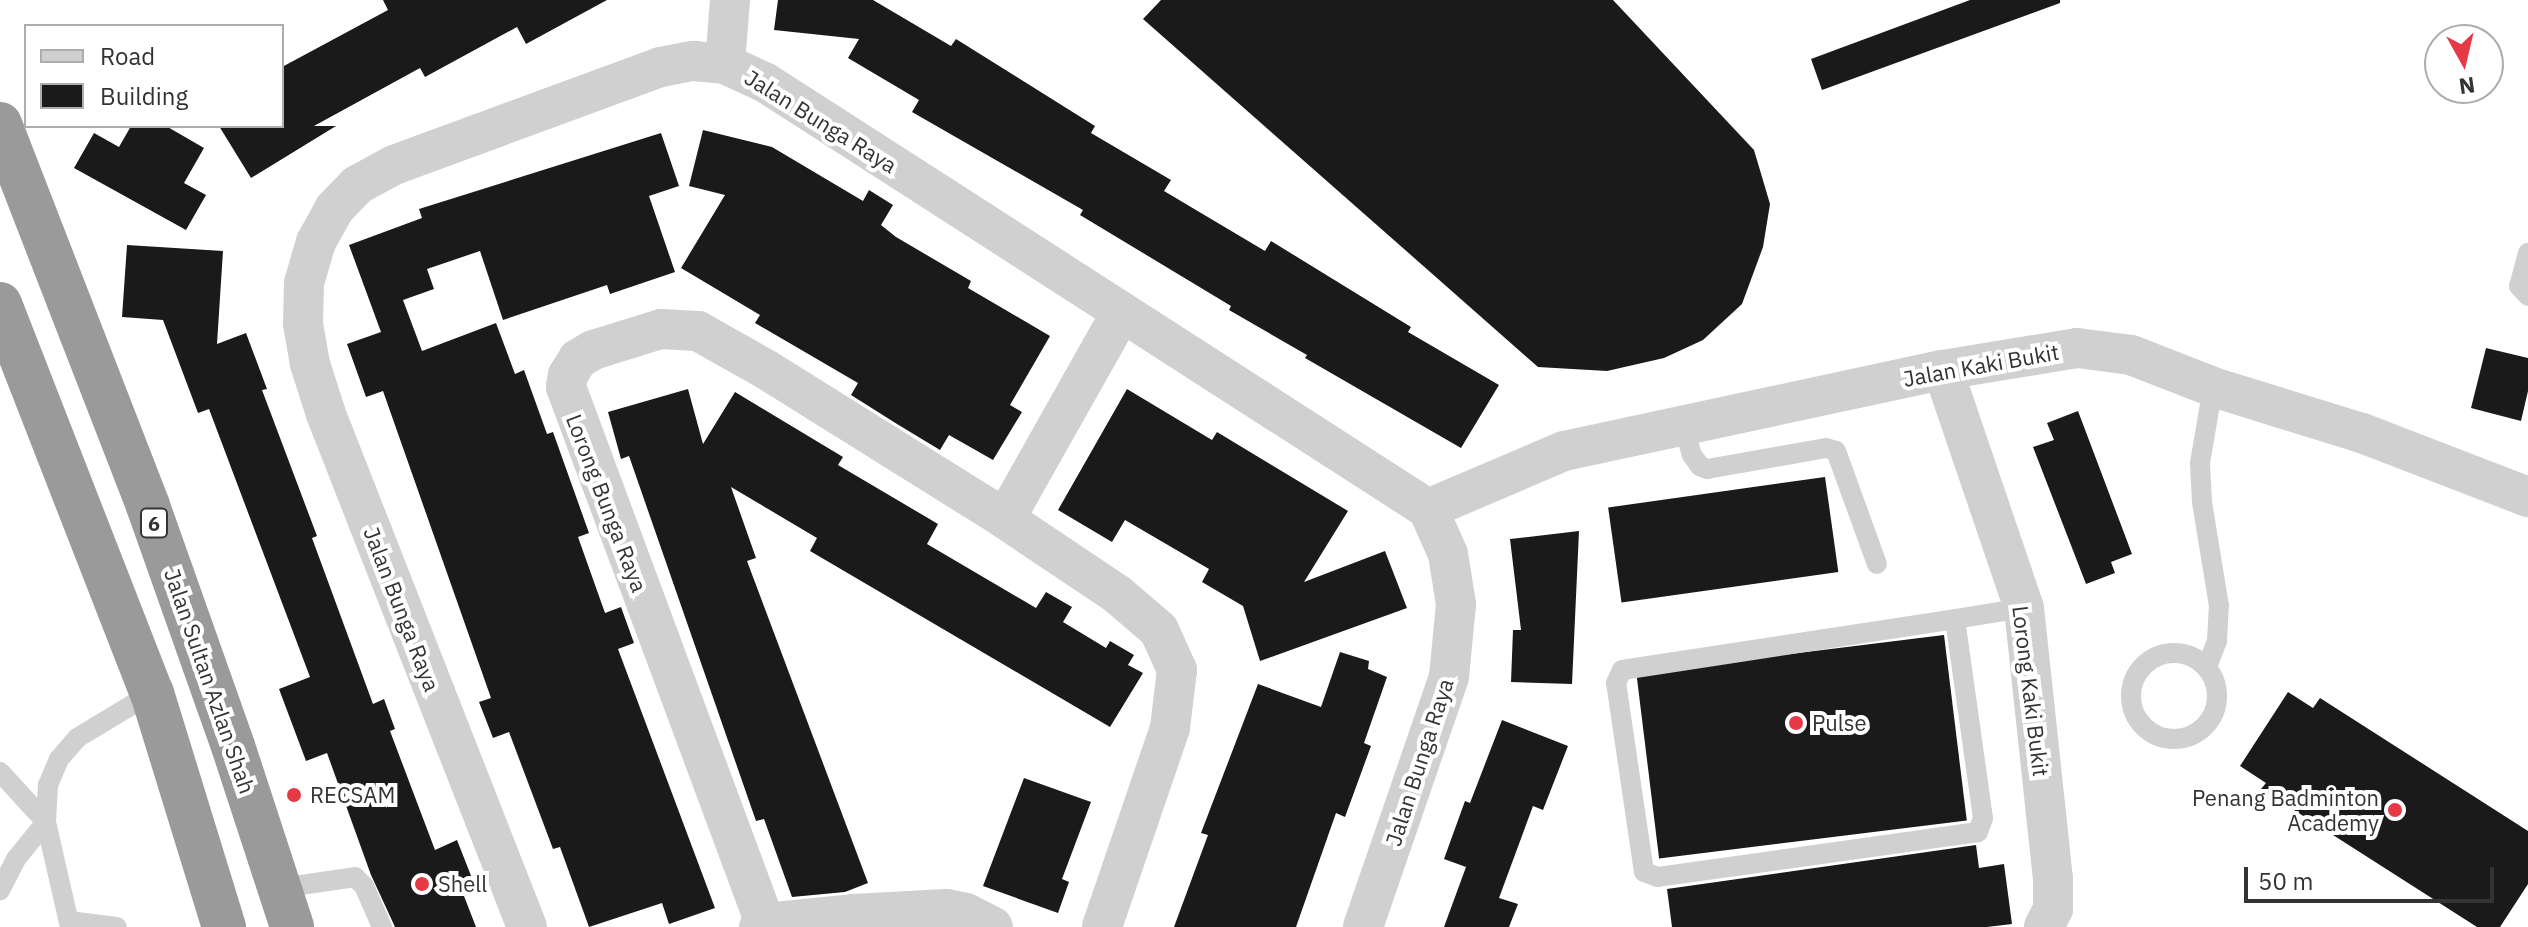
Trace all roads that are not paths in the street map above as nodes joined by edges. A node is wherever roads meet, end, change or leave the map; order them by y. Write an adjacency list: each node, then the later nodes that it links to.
1 (730, 0): 2 (street)
2 (725, 64): 7 (street, Jalan Bunga Raya); 28 (street, Jalan Bunga Raya)
3 (0, 124): 22 (highway, Jalan Sultan Azlan Shah / 6)
4 (2528, 253): 5 (lane)
5 (2528, 296)
6 (0, 304): 18 (highway)
7 (1121, 313): 12 (street, Jalan Bunga Raya); 13 (street)
8 (1943, 370): 9 (street, Jalan Kaki Bukit); 10 (street, Jalan Kaki Bukit); 15 (street, Lorong Kaki Bukit)
9 (2213, 387): 11 (street, Jalan Kaki Bukit); 17 (lane)
10 (1684, 426): 12 (street, Jalan Kaki Bukit); 14 (lane)
11 (2528, 497)
12 (1428, 509): 31 (street, Jalan Bunga Raya)
13 (1005, 519): 24 (street, Lorong Bunga Raya); 30 (street, Lorong Bunga Raya)
14 (1877, 564)
15 (2024, 608): 16 (lane); 32 (street, Lorong Kaki Bukit)
16 (1955, 619): 16 (lane)
17 (2207, 667): 17 (lane)
18 (152, 693): 20 (lane); 26 (highway)
19 (0, 772): 20 (lane)
20 (46, 822): 21 (lane); 23 (lane)
21 (0, 890)
22 (286, 907): 27 (lane)
23 (70, 924): 25 (lane)
24 (762, 925): 29 (street)
25 (117, 927)
26 (224, 927)
27 (382, 927)
28 (527, 927)
29 (993, 927)
30 (1102, 927)
31 (1363, 927)
32 (2044, 927)

